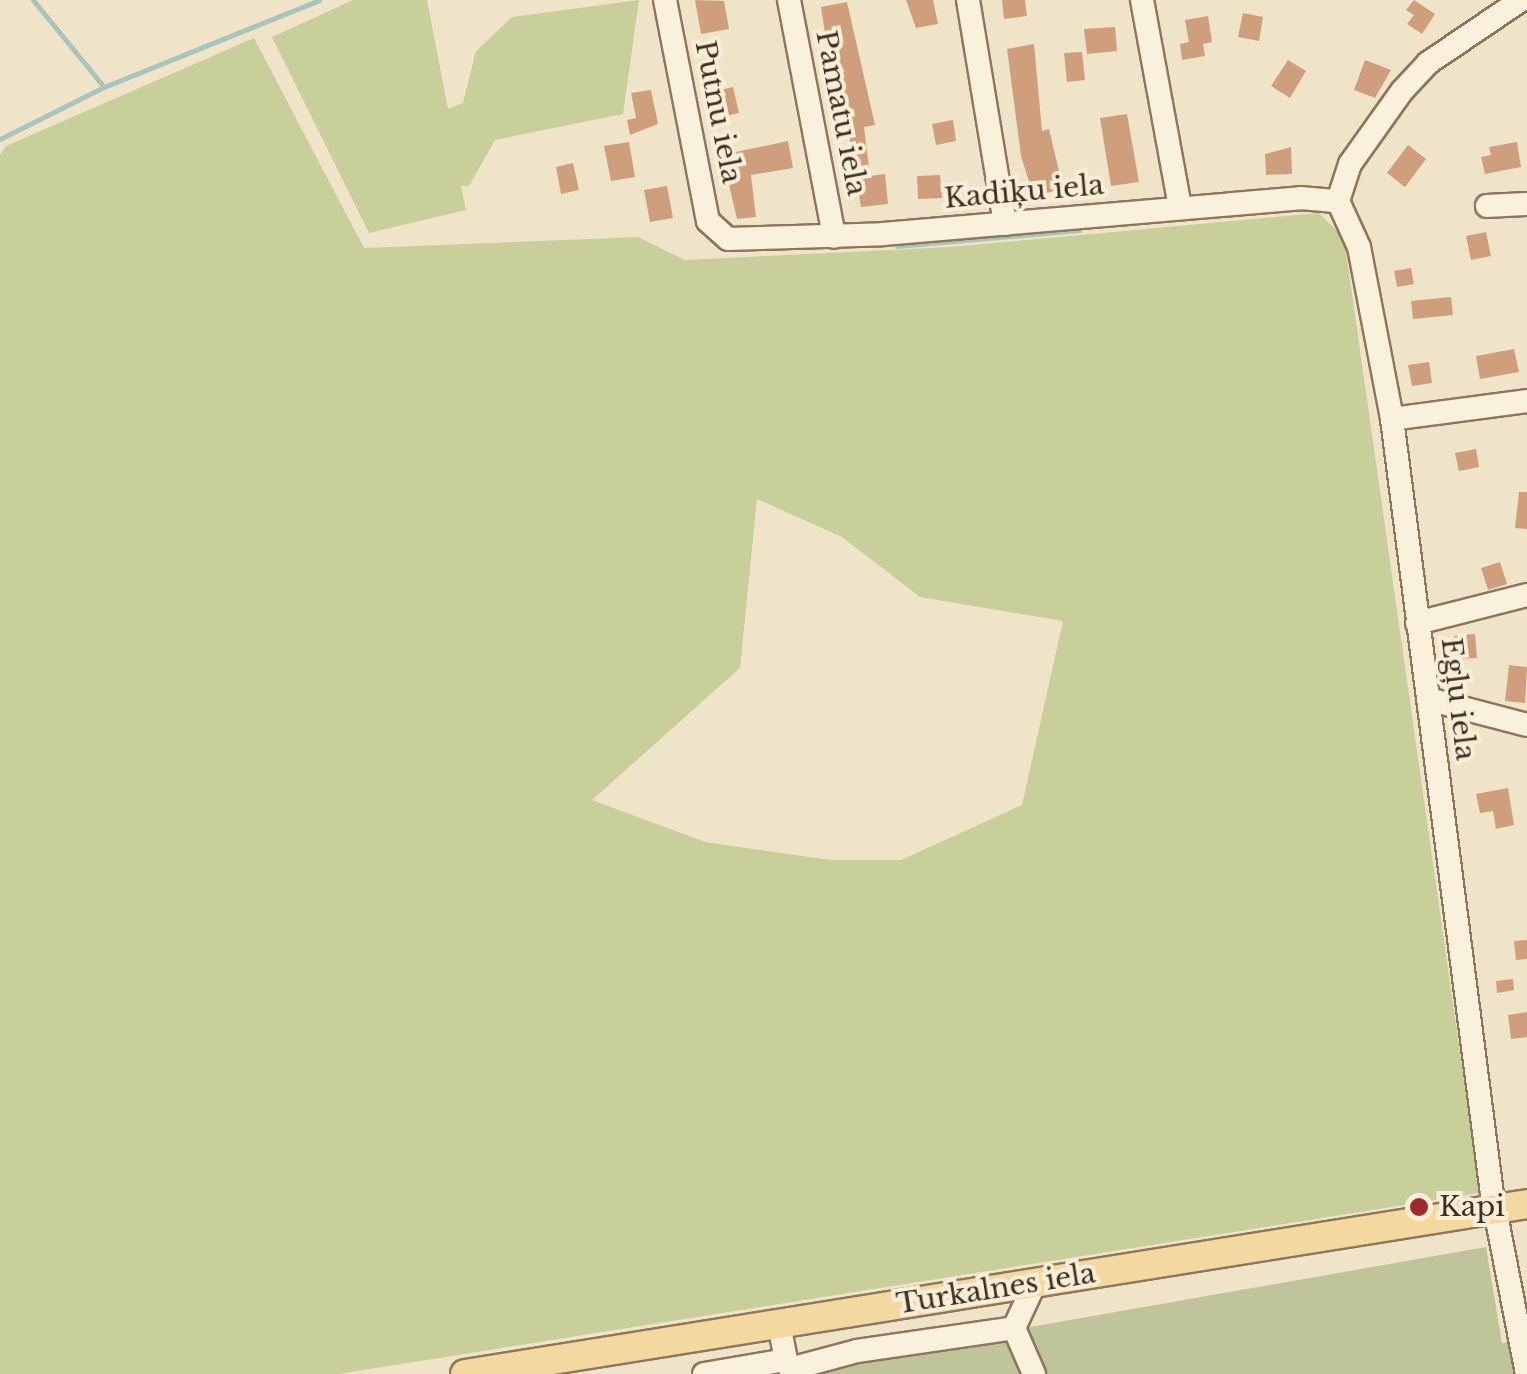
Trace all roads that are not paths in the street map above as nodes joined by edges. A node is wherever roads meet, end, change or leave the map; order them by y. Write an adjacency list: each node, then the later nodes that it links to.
1 (665, 0): 11 (street, Putnu iela)
2 (789, 0): 12 (street, Pamatu iela)
3 (968, 0): 10 (street)
4 (1142, 0): 9 (street)
5 (1522, 0): 6 (street)
6 (1338, 202): 9 (street, Kadiķu iela); 14 (street, Egļu iela)
7 (1527, 204): 8 (street)
8 (1487, 206)
9 (1180, 208): 10 (street, Kadiķu iela)
10 (1005, 224): 12 (street, Kadiķu iela)
11 (716, 234): 12 (street, Kadiķu iela)
12 (834, 237)
13 (1527, 401): 14 (street)
14 (1392, 419): 16 (street, Egļu iela)
15 (1527, 595): 16 (street)
16 (1418, 623): 17 (street, Egļu iela)
17 (1428, 699): 18 (street); 19 (street, Egļu iela)
18 (1527, 725)
19 (1513, 1207): 20 (main road, Turkalnes iela); 28 (street, Egļu iela)
20 (1035, 1283): 21 (main road, Turkalnes iela); 22 (street)
21 (778, 1324): 24 (street); 25 (main road, Turkalnes iela)
22 (1014, 1328): 23 (street); 27 (street)
23 (855, 1362): 24 (street)
24 (789, 1368): 26 (street)
25 (465, 1374)
26 (704, 1374)
27 (1034, 1374)
28 (1527, 1374)

